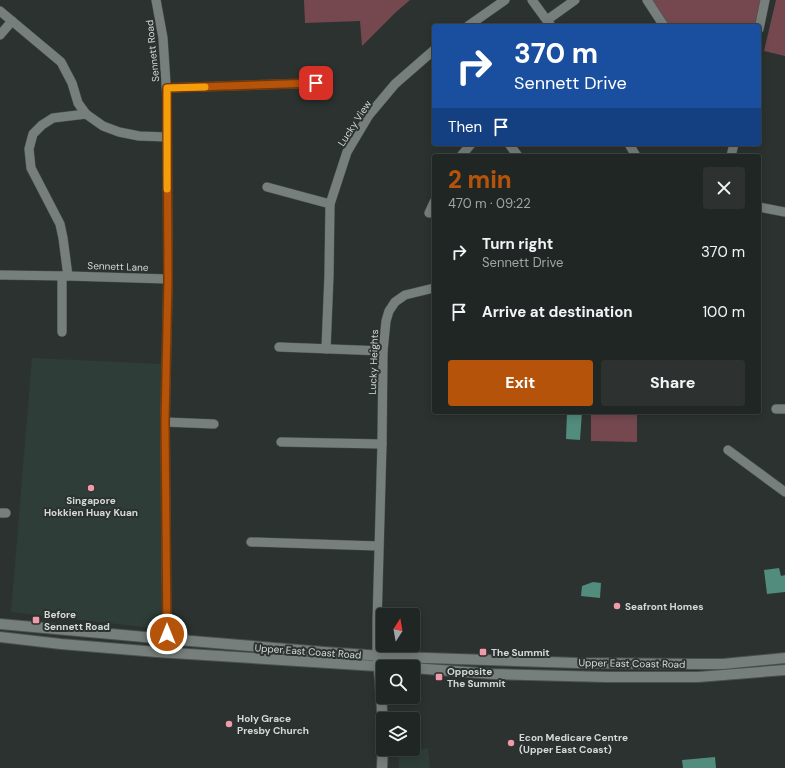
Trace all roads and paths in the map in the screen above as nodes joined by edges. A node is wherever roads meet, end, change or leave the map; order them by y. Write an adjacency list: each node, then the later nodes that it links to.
1 (156, 0): 16 (street, Sennett Road)
2 (505, 0): 10 (street)
3 (532, 0): 9 (street)
4 (575, 0): 9 (street)
5 (647, 0): 11 (street)
6 (766, 0): 12 (street)
7 (0, 11): 8 (street)
8 (12, 22): 13 (street); 17 (street)
9 (549, 23)
10 (471, 24)
11 (663, 24)
12 (760, 24)
13 (0, 35)
14 (432, 52): 22 (street, Lucky View)
15 (316, 83): 16 (street)
16 (167, 88): 18 (street, Sennett Road)
17 (86, 114): 18 (street); 28 (street)
18 (167, 137): 29 (street, Sennett Road)
19 (469, 146): 20 (street)
20 (463, 154)
21 (267, 187): 22 (street)
22 (330, 204): 33 (street, Lucky View)
23 (432, 206): 26 (street)
24 (761, 207): 25 (street)
25 (785, 212)
26 (429, 213)
27 (0, 275): 28 (street, Sennett Lane)
28 (65, 276): 29 (street, Sennett Lane); 31 (street)
29 (168, 279): 35 (street, Sennett Road)
30 (432, 288): 34 (street, Lucky Heights)
31 (62, 332)
32 (279, 347): 33 (street)
33 (326, 349): 34 (street)
34 (383, 351): 38 (street, Lucky Heights)
35 (165, 422): 36 (street); 45 (street, Sennett Road)
36 (214, 424)
37 (281, 442): 38 (street)
38 (382, 444): 42 (street, Lucky Heights)
39 (728, 450): 40 (street)
40 (785, 492)
41 (251, 542): 42 (street)
42 (378, 546): 48 (street, Lucky Heights)
43 (0, 624): 45 (main road, Upper East Coast Road)
44 (0, 637): 46 (main road, Upper East Coast Road)
45 (167, 639): 46 (street, Sennett Road); 49 (main road, Upper East Coast Road)
46 (166, 652): 50 (main road, Upper East Coast Road)
47 (785, 658): 51 (main road, Upper East Coast Road)
48 (378, 660)
49 (376, 661)
50 (376, 661)
51 (420, 661)
52 (420, 669): 53 (main road, Upper East Coast Road)
53 (785, 670)
54 (381, 704): 55 (main road)
55 (382, 768)

